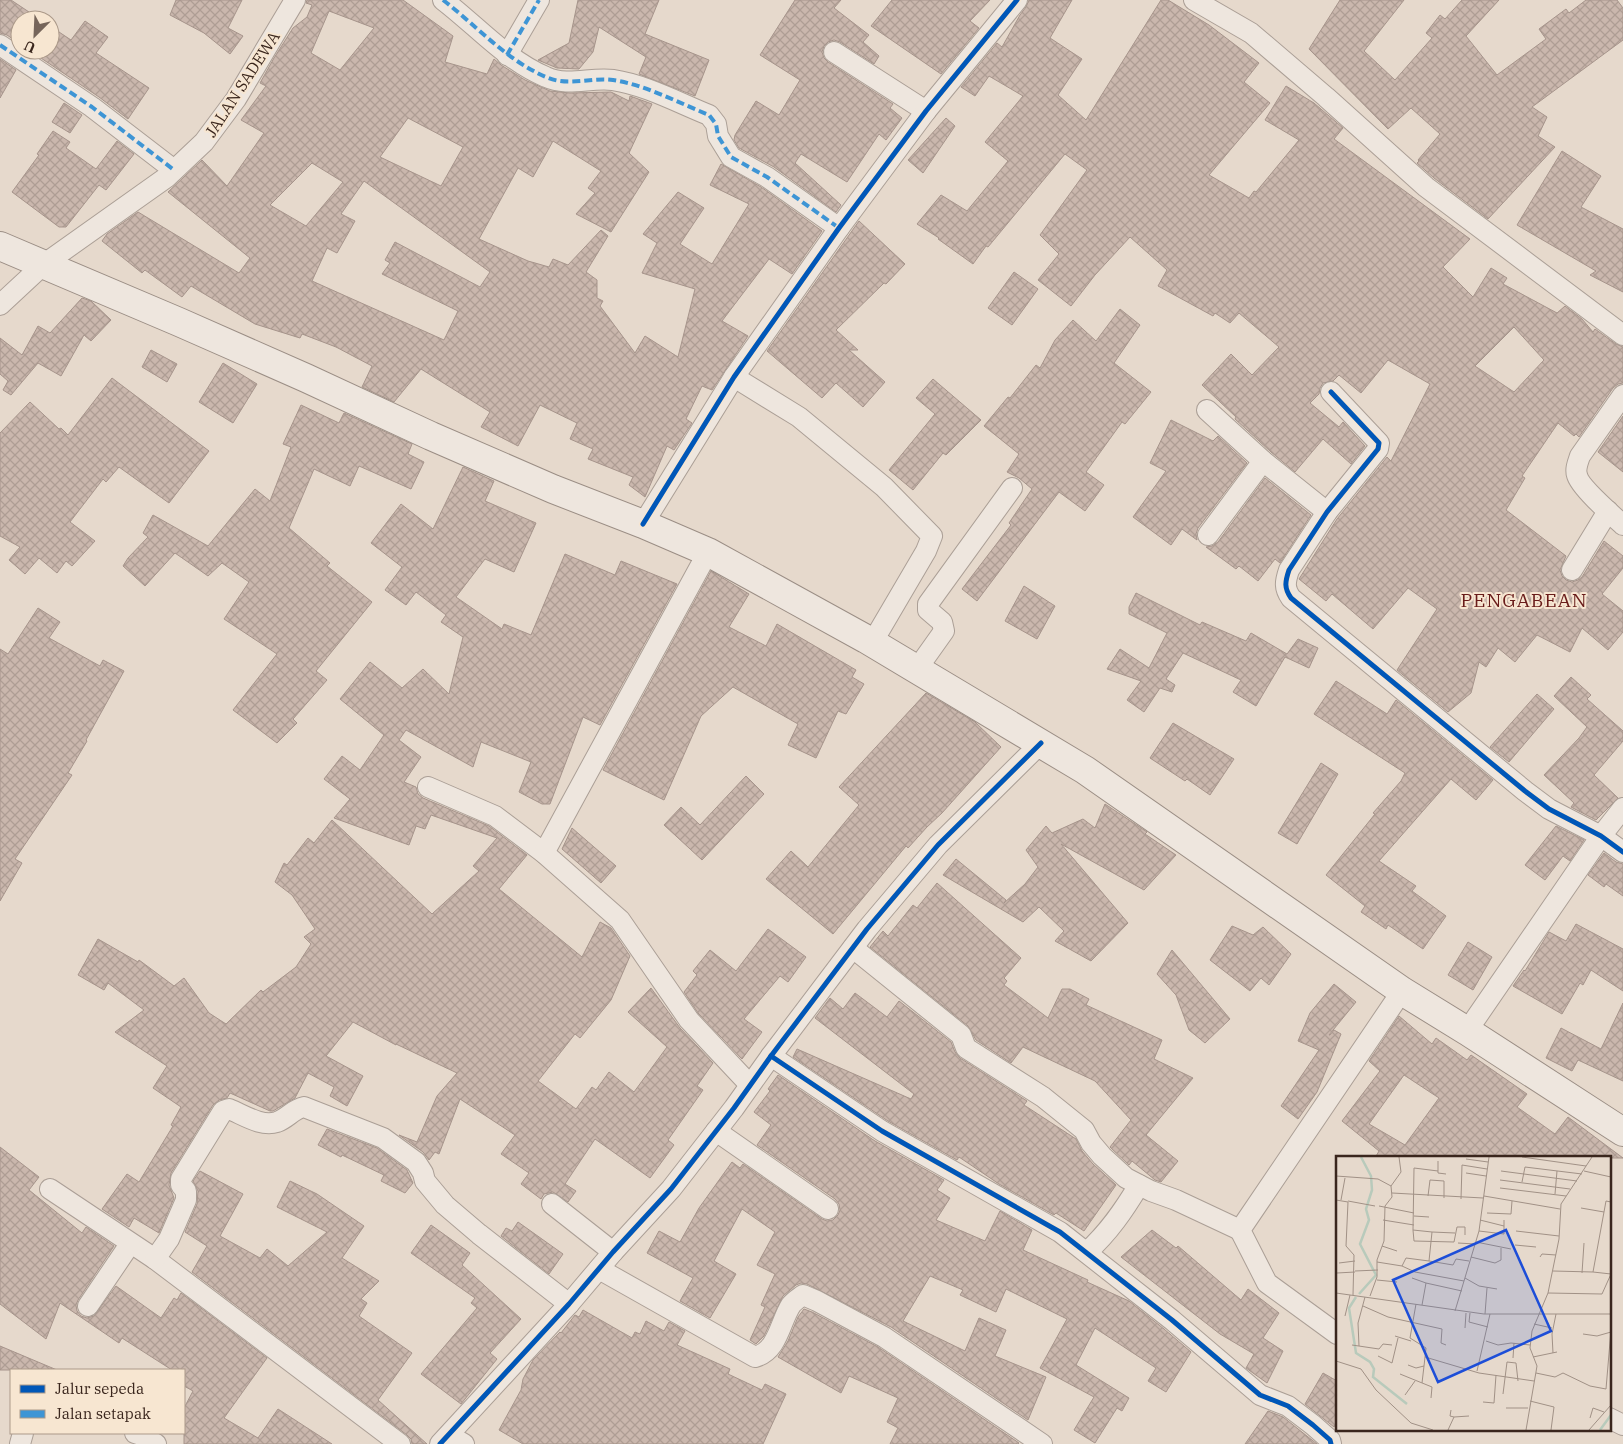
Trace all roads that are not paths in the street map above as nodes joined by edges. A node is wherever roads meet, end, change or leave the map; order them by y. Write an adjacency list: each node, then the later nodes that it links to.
1 (295, 0): 10 (street, JALAN SADEWA)
2 (443, 0): 8 (street)
3 (538, 0): 8 (street)
4 (1017, 0): 9 (street)
5 (1194, 0): 15 (street)
6 (0, 45): 10 (street)
7 (834, 52): 9 (street)
8 (507, 55): 11 (street)
9 (926, 111): 11 (street)
10 (174, 170): 13 (street, JALAN SADEWA)
11 (839, 228): 16 (street)
12 (0, 246): 13 (main road)
13 (53, 258): 14 (street, JALAN SADEWA); 24 (main road)
14 (0, 305)
15 (1623, 335)
16 (734, 377): 24 (street); 29 (street)
17 (1331, 392): 23 (street)
18 (1623, 395): 22 (street)
19 (1206, 410): 20 (street)
20 (1263, 461): 23 (street); 26 (street)
21 (1012, 488): 30 (street)
22 (1608, 511): 25 (street); 28 (street)
23 (1327, 512): 34 (street)
24 (643, 524): 27 (main road)
25 (1623, 525)
26 (1208, 535)
27 (708, 552): 29 (main road); 36 (street)
28 (1572, 570)
29 (872, 643): 30 (main road)
30 (917, 669): 31 (main road)
31 (1041, 743): 37 (street); 38 (main road)
32 (428, 787): 36 (street)
33 (1623, 808): 34 (street)
34 (1601, 836): 35 (street); 39 (street)
35 (1623, 852)
36 (544, 853): 41 (street)
37 (853, 948): 40 (street); 44 (street)
38 (1402, 991): 39 (main road); 48 (street)
39 (1467, 1031): 43 (main road)
40 (771, 1056): 41 (street); 51 (street)
41 (750, 1086): 42 (street)
42 (716, 1131): 47 (street); 50 (street)
43 (1623, 1132)
44 (1139, 1185): 48 (street); 51 (street)
45 (50, 1189): 49 (street)
46 (552, 1204): 50 (street)
47 (828, 1209)
48 (1240, 1230): 56 (street)
49 (130, 1244): 52 (street); 55 (street)
50 (613, 1252): 53 (street)
51 (1087, 1252): 64 (street)
52 (155, 1259): 54 (street); 62 (street)
53 (599, 1269): 54 (street); 63 (street)
54 (569, 1304): 60 (street)
55 (88, 1306)
56 (1336, 1333)
57 (1610, 1418): 58 (street)
58 (1623, 1425)
59 (141, 1434): 61 (street)
60 (451, 1441)
61 (156, 1444)
62 (400, 1444)
63 (1042, 1444)
64 (1331, 1444)

